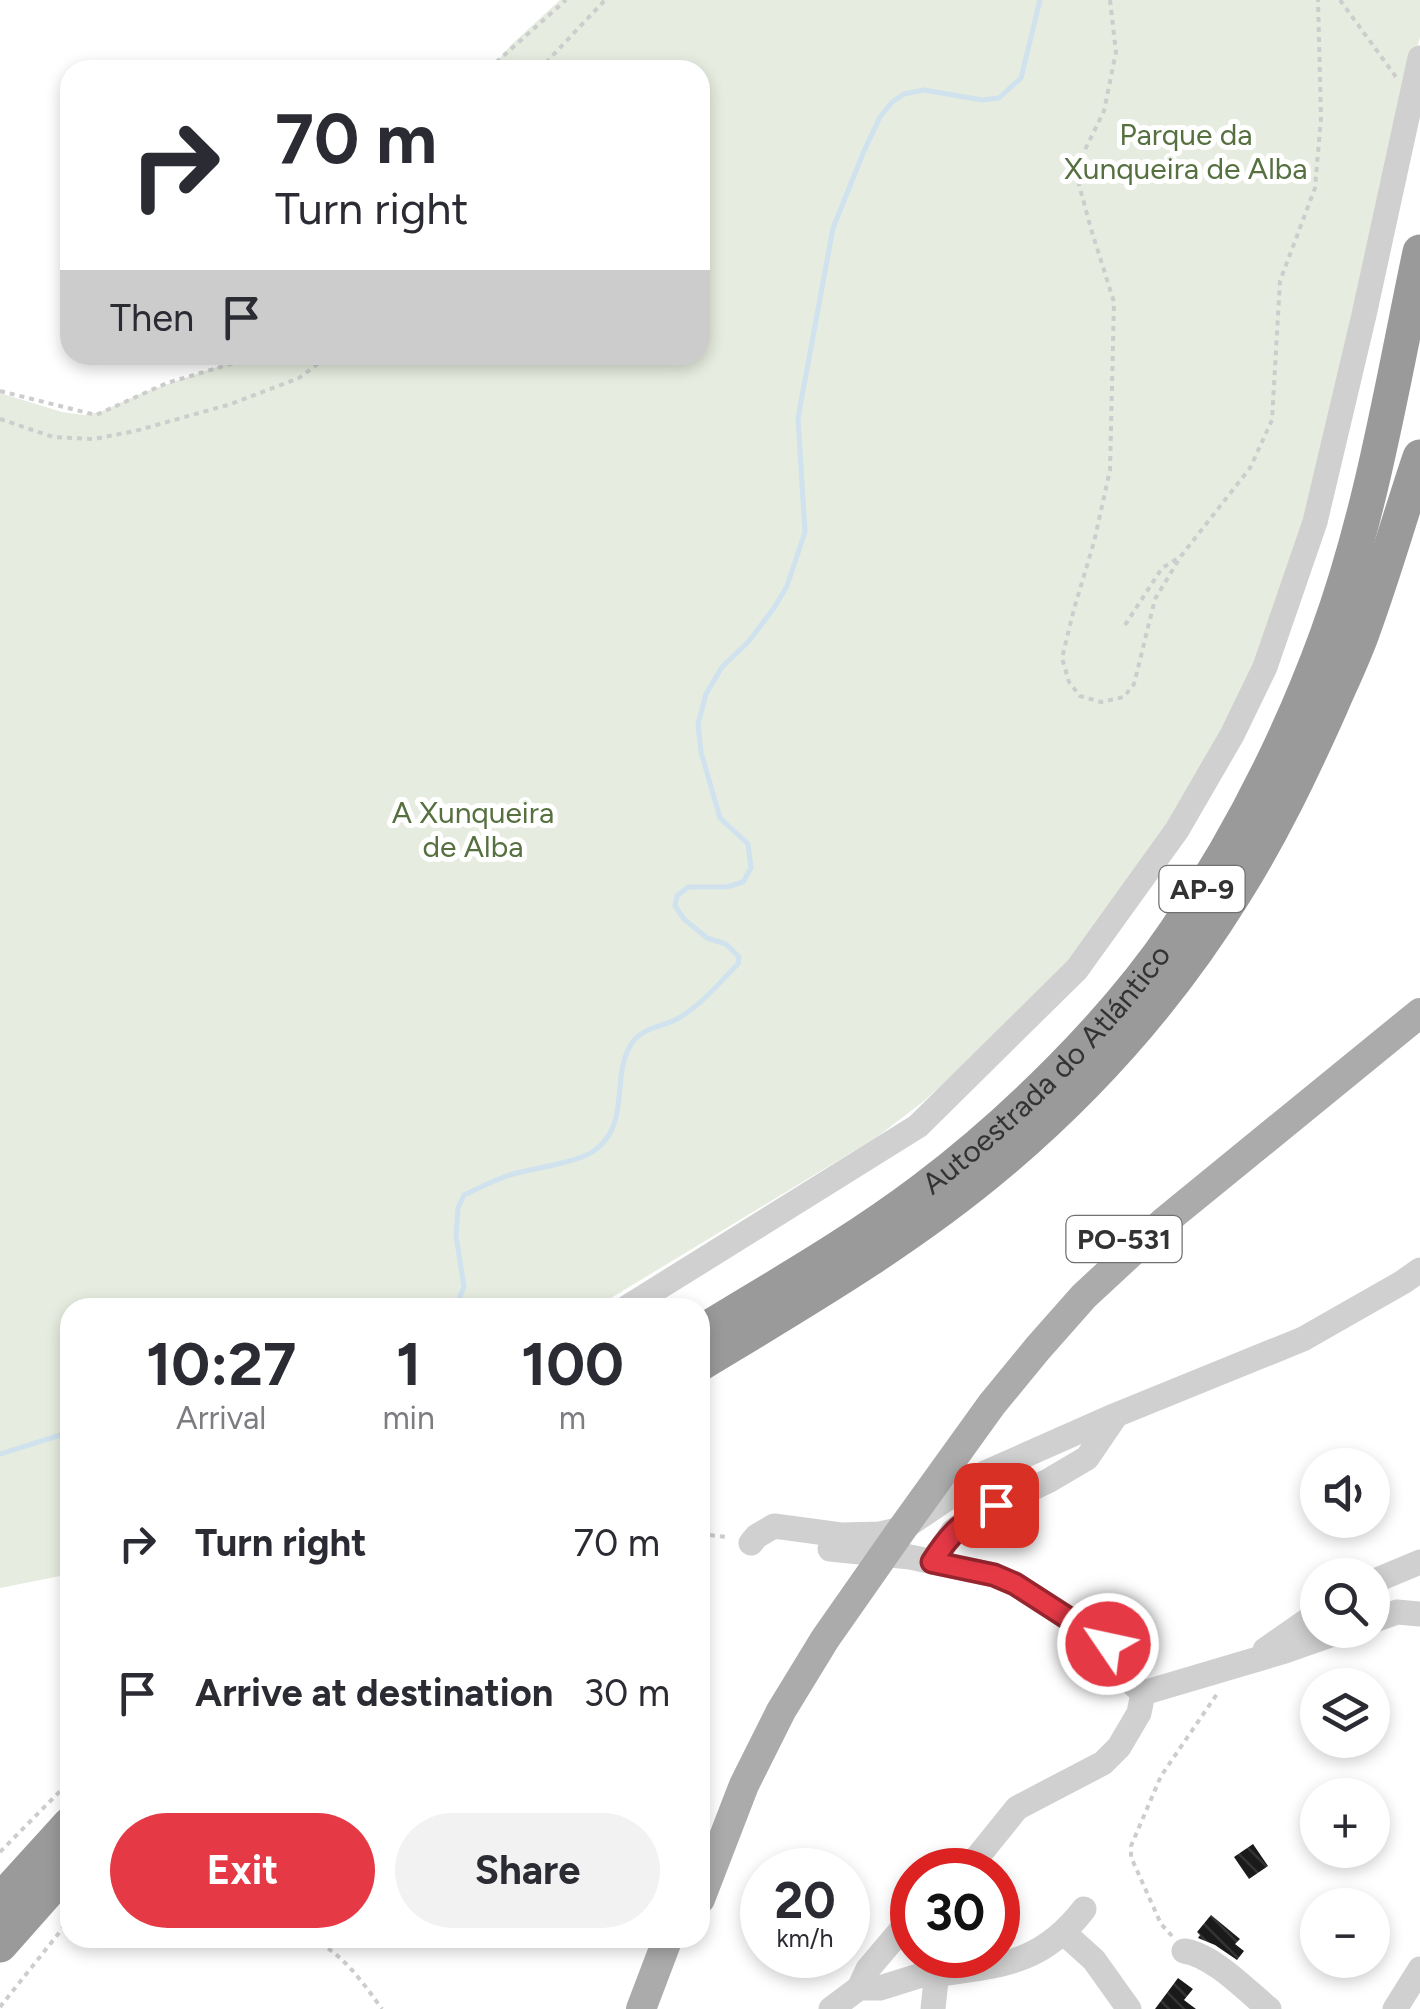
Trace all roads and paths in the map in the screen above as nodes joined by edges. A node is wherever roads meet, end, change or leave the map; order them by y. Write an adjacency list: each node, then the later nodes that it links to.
1 (566, 0): 7 (path)
2 (605, 0): 8 (path)
3 (1110, 0): 16 (path)
4 (1318, 0): 16 (path)
5 (1340, 0): 9 (path)
6 (1420, 58): 9 (street)
7 (498, 60)
8 (549, 60)
9 (1411, 97): 21 (street)
10 (1420, 252): 22 (highway, Autoestrada do Atlántico / AP-9)
11 (227, 365): 13 (path)
12 (317, 365): 14 (path)
13 (0, 392)
14 (0, 419)
15 (1420, 457): 23 (highway, Autoestrada do Atlántico / AP-9)
16 (1181, 556): 17 (path)
17 (1125, 625)
18 (1420, 995): 27 (main road, PO-531)
19 (1420, 1013): 27 (main road, PO-531)
20 (1420, 1270): 24 (street)
21 (642, 1298)
22 (710, 1327)
23 (710, 1358)
24 (1116, 1415): 27 (street); 27 (street)
25 (710, 1536): 26 (path)
26 (739, 1540): 27 (street); 27 (street)
27 (906, 1546): 35 (street); 37 (main road, PO-531); 41 (main road, PO-531)
28 (1420, 1562): 29 (street)
29 (1390, 1574)
30 (1390, 1614): 31 (street)
31 (1420, 1614)
32 (1300, 1624): 34 (street)
33 (1300, 1645): 34 (street)
34 (1239, 1665): 35 (street); 52 (path)
35 (1143, 1693): 39 (street)
36 (60, 1792): 40 (path)
37 (710, 1828)
38 (60, 1835): 43 (highway)
39 (984, 1848)
40 (0, 1852)
41 (710, 1873)
42 (60, 1877): 48 (highway)
43 (0, 1902)
44 (1084, 1909): 46 (street)
45 (60, 1932): 58 (path)
46 (1063, 1932): 53 (street); 64 (street)
47 (890, 1943): 57 (street)
48 (0, 1945)
49 (330, 1948): 59 (path)
50 (664, 1948): 60 (main road)
51 (681, 1948): 61 (main road)
52 (1184, 1951): 65 (street)
53 (1020, 1960)
54 (1420, 1969): 66 (street)
55 (912, 1978): 57 (street)
56 (935, 1978): 63 (street)
57 (859, 1988): 62 (street)
58 (0, 2007)
59 (382, 2009)
60 (641, 2009)
61 (659, 2009)
62 (831, 2009)
63 (934, 2009)
64 (1129, 2009)
65 (1269, 2009)
66 (1395, 2009)

